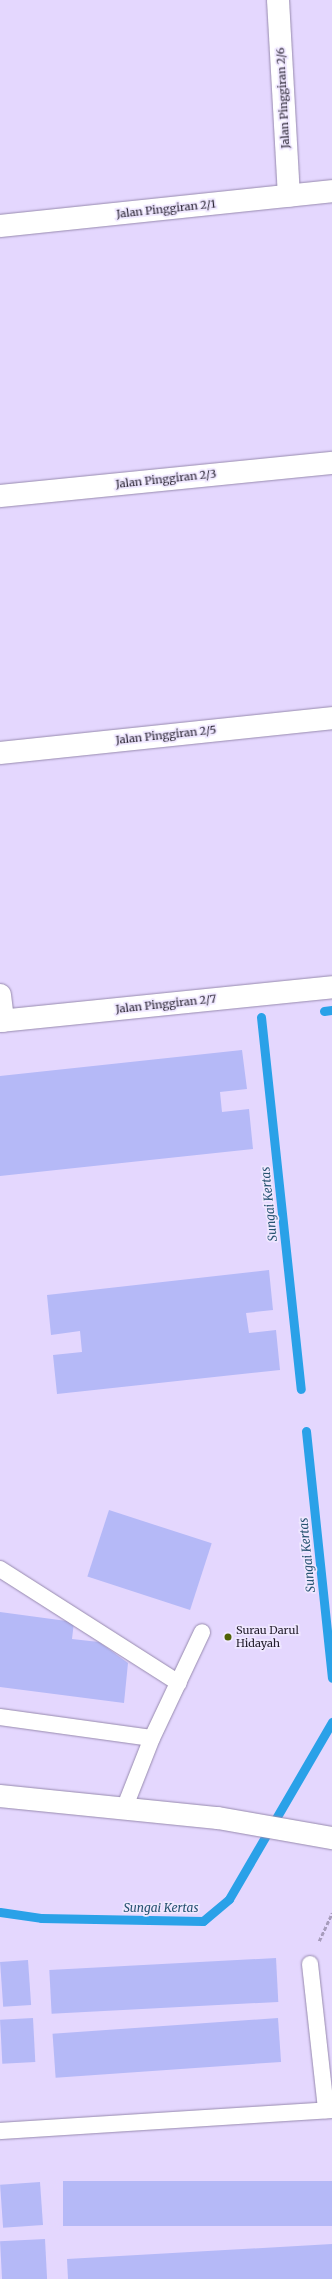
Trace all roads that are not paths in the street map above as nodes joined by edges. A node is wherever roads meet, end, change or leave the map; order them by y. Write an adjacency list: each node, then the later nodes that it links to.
1 (278, 0): 3 (street, Jalan Pinggiran 2/6)
2 (332, 191): 3 (street, Jalan Pinggiran 2/1)
3 (289, 196): 4 (street, Jalan Pinggiran 2/1)
4 (0, 226)
5 (332, 463): 6 (street, Jalan Pinggiran 2/3)
6 (0, 496)
7 (332, 718): 8 (street, Jalan Pinggiran 2/5)
8 (0, 753)
9 (332, 988): 11 (street, Jalan Pinggiran 2/7)
10 (0, 995): 11 (street)
11 (1, 1021)
12 (0, 1570): 14 (lane)
13 (202, 1632): 14 (lane)
14 (179, 1683): 16 (lane)
15 (0, 1717): 16 (lane)
16 (152, 1738): 18 (lane)
17 (0, 1796): 18 (street)
18 (124, 1809): 19 (street)
19 (332, 1838)
20 (310, 1964): 21 (lane)
21 (329, 2110): 22 (lane)
22 (0, 2131)

